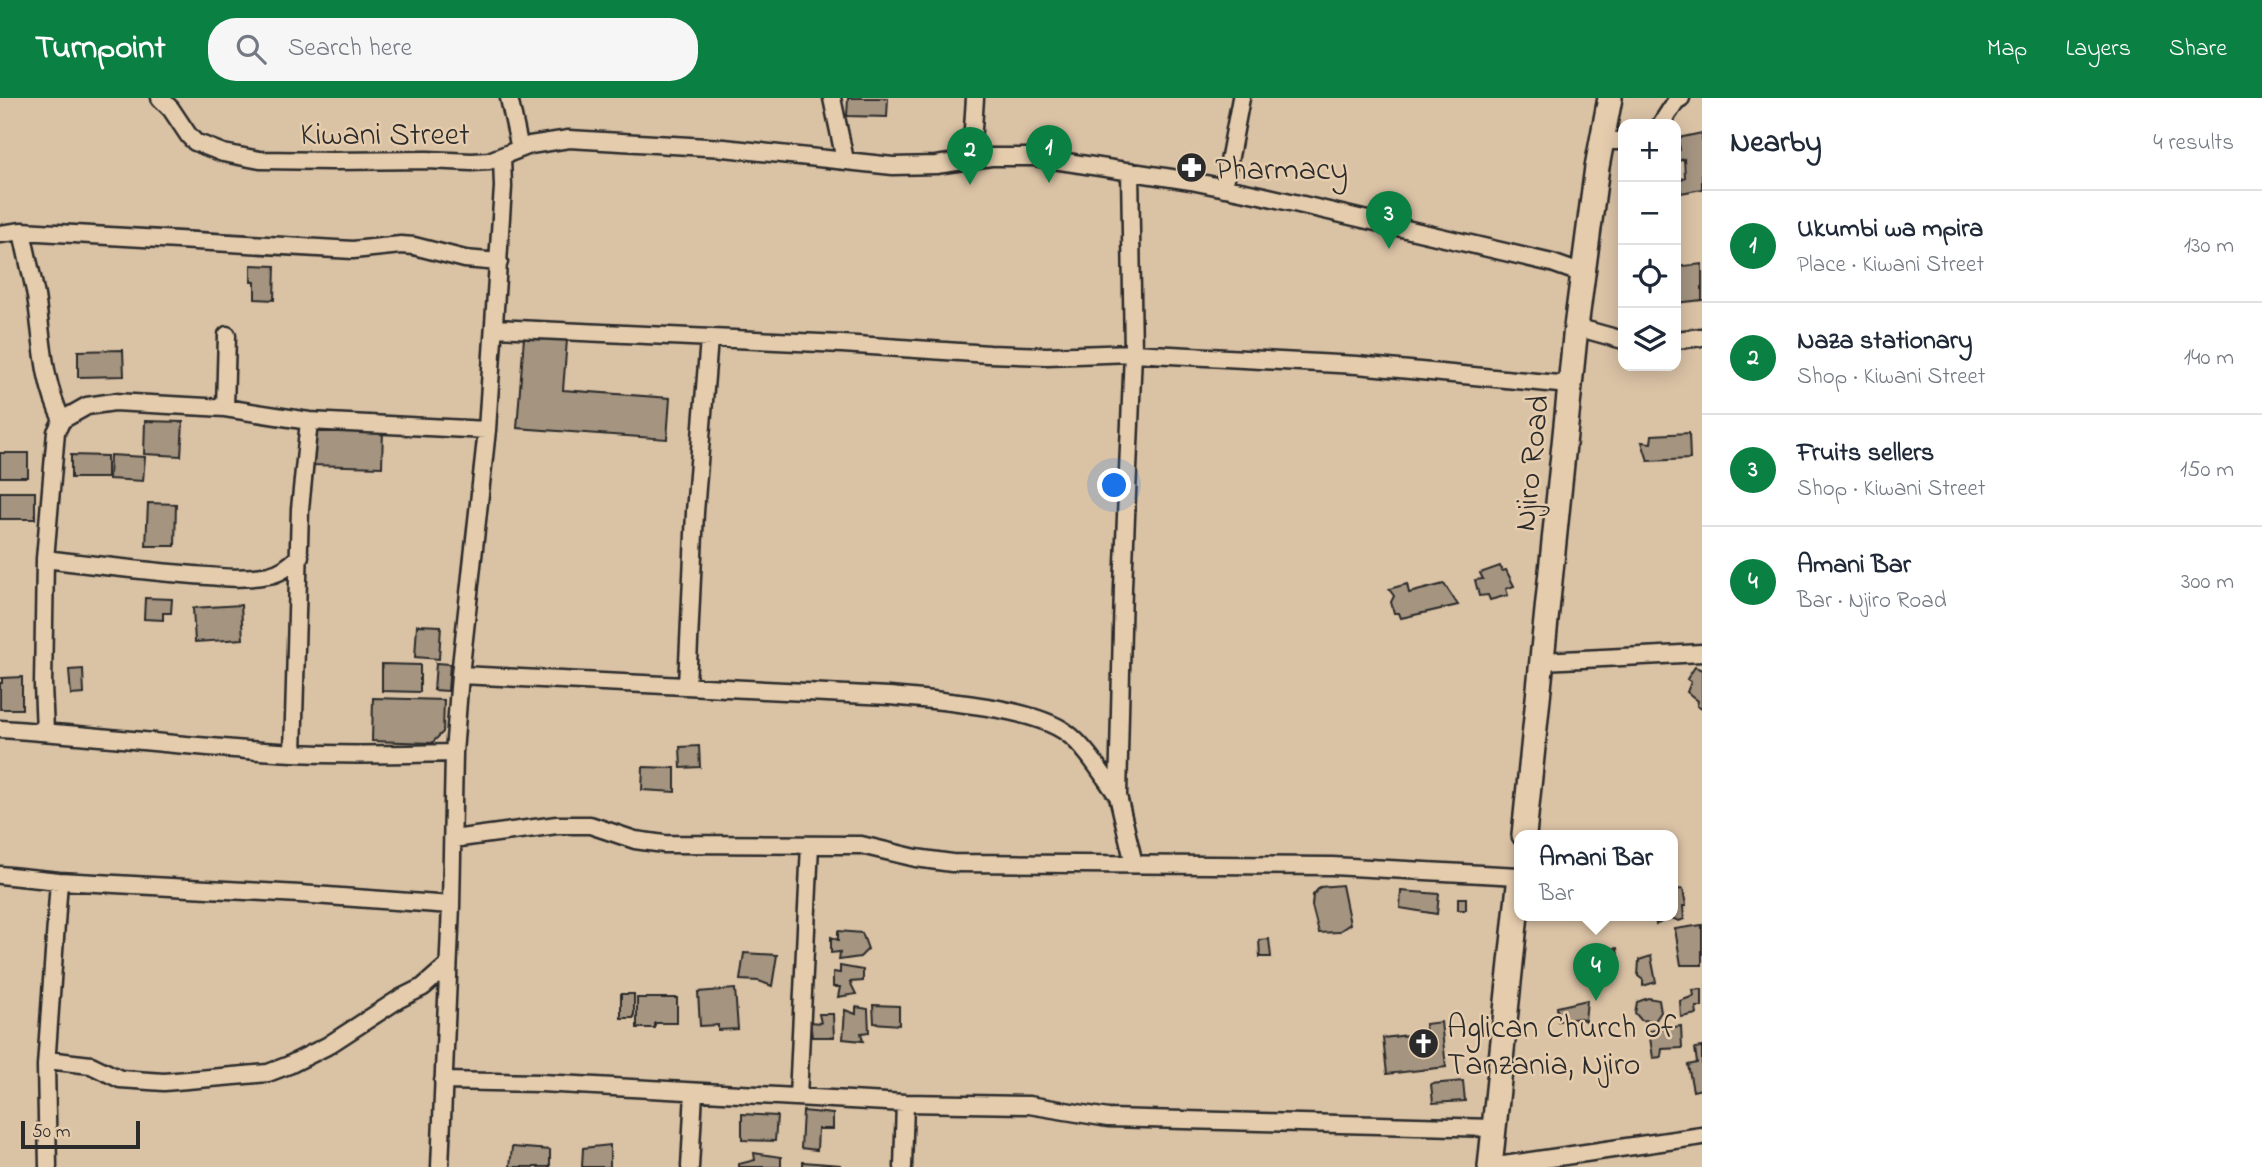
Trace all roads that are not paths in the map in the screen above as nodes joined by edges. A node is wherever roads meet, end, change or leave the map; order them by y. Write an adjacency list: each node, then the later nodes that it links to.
1 (509, 98): 10 (street)
2 (832, 98): 13 (street)
3 (975, 98): 12 (street)
4 (1241, 98): 15 (street)
5 (1610, 98): 9 (street, Njiro Road)
6 (1681, 98): 8 (street)
7 (167, 102): 11 (street, Kiwani Street)
8 (1664, 119)
9 (1612, 141): 19 (street, Njiro Road)
10 (520, 149): 11 (street, Kiwani Street); 13 (street, Kiwani Street)
11 (502, 157): 18 (street)
12 (971, 159): 13 (street, Kiwani Street); 14 (street, Kiwani Street)
13 (845, 160)
14 (1130, 171): 15 (street, Kiwani Street); 27 (street)
15 (1224, 188): 19 (street, Kiwani Street)
16 (22, 232): 17 (street); 18 (street); 30 (street)
17 (0, 234)
18 (499, 262): 21 (street)
19 (1583, 274): 20 (street, Njiro Road)
20 (1576, 327): 25 (street); 28 (street, Njiro Road)
21 (495, 328): 24 (street); 32 (street)
22 (227, 335): 29 (street)
23 (1702, 337): 26 (street)
24 (709, 339): 27 (street); 38 (street)
25 (1618, 339)
26 (1681, 339)
27 (1133, 353): 28 (street); 43 (street)
28 (1569, 385): 36 (street, Njiro Road)
29 (225, 408): 30 (street); 31 (street)
30 (62, 420): 34 (street)
31 (309, 421): 32 (street); 33 (street)
32 (488, 430): 37 (street)
33 (300, 556): 34 (street); 41 (street)
34 (45, 559): 40 (street)
35 (1702, 653): 36 (street)
36 (1542, 661): 44 (street, Njiro Road)
37 (460, 675): 38 (street); 42 (street)
38 (687, 685): 43 (street)
39 (0, 729): 40 (street)
40 (45, 731): 41 (street)
41 (293, 753): 42 (street)
42 (454, 753): 45 (street)
43 (1118, 796): 47 (street)
44 (1525, 830)
45 (453, 839): 46 (street); 51 (street)
46 (810, 845): 47 (street); 57 (street)
47 (1134, 864): 49 (street)
48 (0, 875): 50 (street)
49 (1514, 876)
50 (59, 881): 51 (street); 54 (street)
51 (451, 905): 53 (street)
52 (1515, 921): 59 (street)
53 (447, 966): 54 (street); 55 (street)
54 (47, 1060): 61 (street)
55 (443, 1080): 56 (street); 62 (street)
56 (694, 1092): 57 (street); 63 (street)
57 (798, 1097): 58 (street)
58 (905, 1103): 59 (street); 64 (street)
59 (1494, 1128): 65 (street)
60 (1702, 1136): 65 (street)
61 (48, 1167)
62 (440, 1167)
63 (690, 1167)
64 (903, 1167)
65 (1490, 1167)

